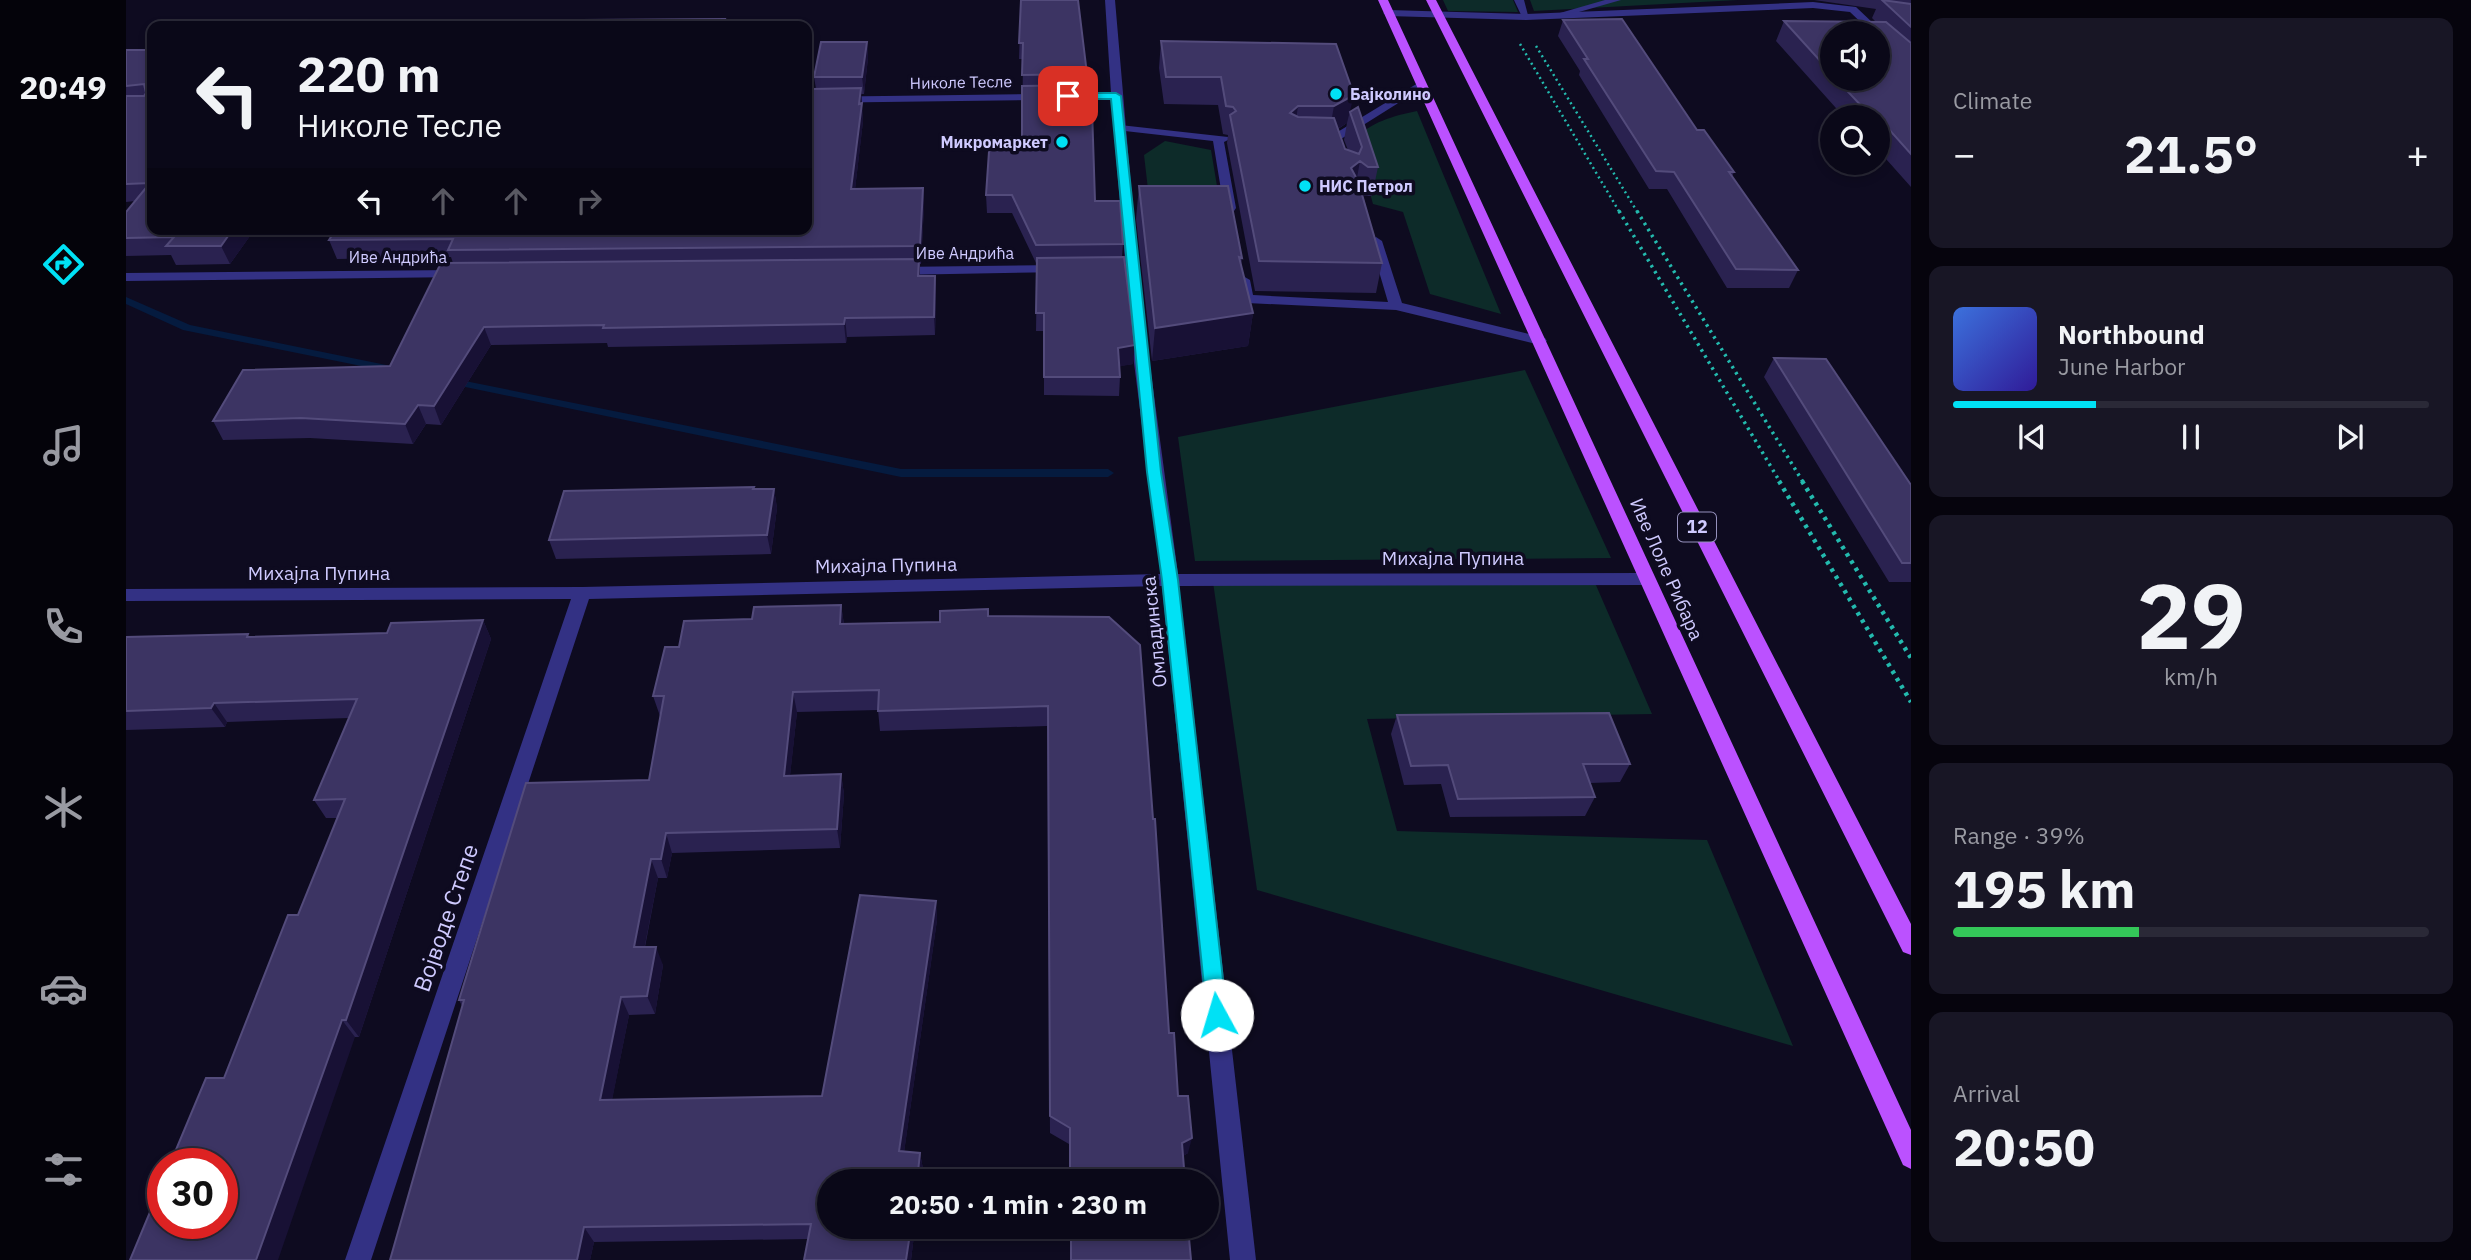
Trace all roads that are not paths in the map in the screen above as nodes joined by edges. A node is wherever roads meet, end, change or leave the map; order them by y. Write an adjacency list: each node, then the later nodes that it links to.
1 (1110, 0): 13 (street, Омладинска)
2 (1431, 0): 8 (main road, 12)
3 (1519, 0): 10 (street)
4 (1616, 0): 9 (street)
5 (1386, 6): 8 (street); 12 (main road, Иве Лоле Рибара)
6 (1853, 9): 7 (street); 9 (street); 11 (street)
7 (1875, 13)
8 (1438, 15): 10 (street); 32 (main road, 12)
9 (1558, 15): 10 (street)
10 (1526, 16)
11 (1911, 65)
12 (1422, 85): 17 (street); 27 (main road, Иве Лоле Рибара)
13 (1116, 96): 14 (street, Николе Тесле); 15 (street, Омладинска)
14 (812, 100)
15 (1120, 128): 19 (street); 29 (street, Омладинска)
16 (1322, 141): 17 (street)
17 (1336, 141): 18 (street)
18 (1344, 165)
19 (1232, 219)
20 (1370, 222): 26 (street)
21 (1079, 269): 22 (street, Иве Андрића)
22 (886, 271)
23 (1242, 272): 26 (street)
24 (471, 274): 25 (street, Иве Андрића)
25 (126, 277)
26 (1396, 306): 27 (street)
27 (1540, 341): 28 (main road, Иве Лоле Рибара)
28 (1646, 579): 29 (street, Михајла Пупина); 33 (main road, Иве Лоле Рибара)
29 (1170, 580): 30 (street, Михајла Пупина); 35 (street, Омладинска)
30 (583, 593): 31 (street, Михајла Пупина); 34 (street, Војводе Степе)
31 (126, 595)
32 (1911, 944)
33 (1911, 1157)
34 (358, 1260)
35 (1243, 1260)

